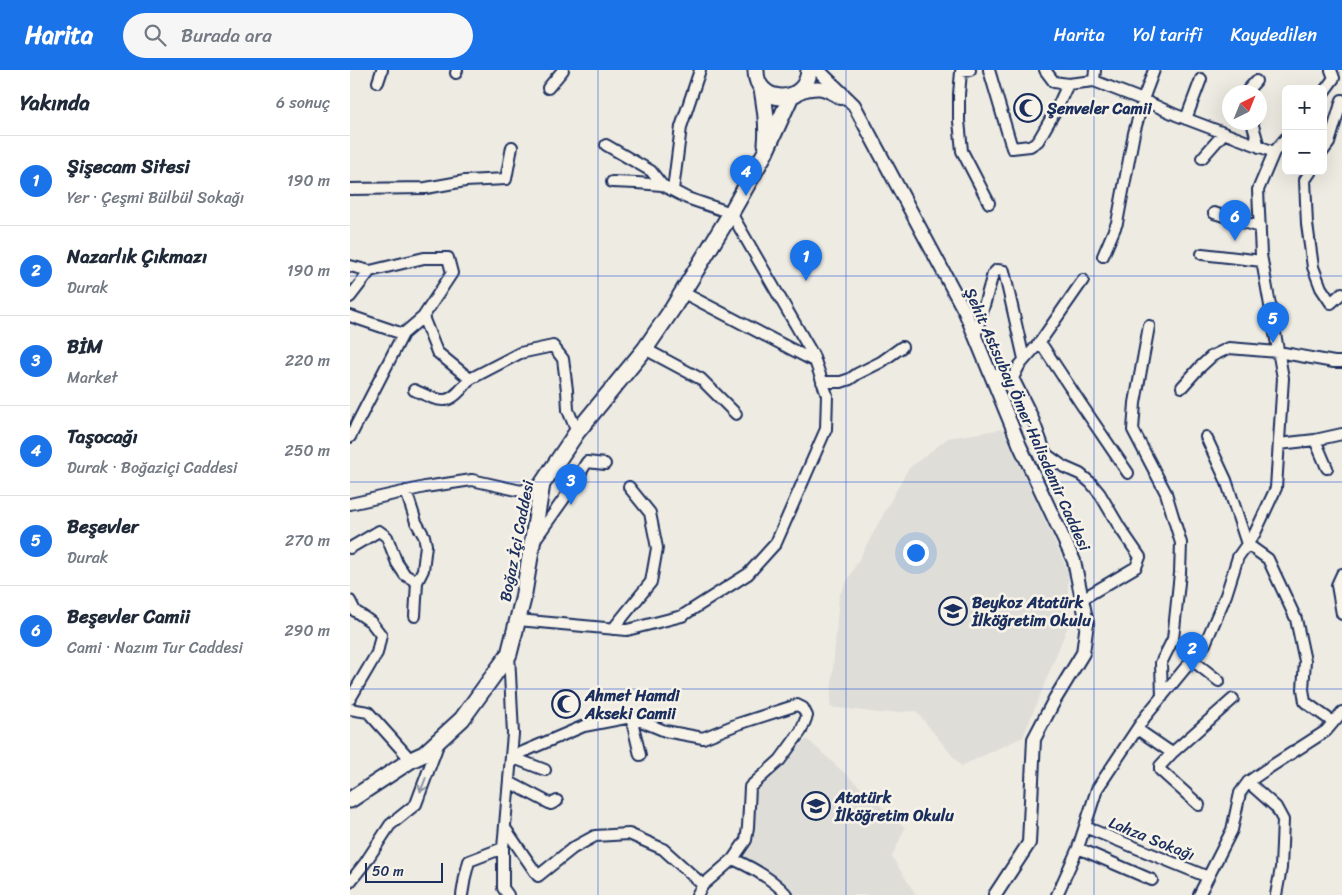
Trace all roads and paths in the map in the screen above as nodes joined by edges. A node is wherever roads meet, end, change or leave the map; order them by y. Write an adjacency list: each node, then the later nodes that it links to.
1 (382, 70): 14 (street)
2 (563, 70): 18 (street)
3 (700, 70): 40 (street)
4 (809, 70): 20 (main road, Boğaz İçi Caddesi)
5 (818, 70): 23 (street, Şehit Astsubay Ömer Halisdemir Caddesi)
6 (970, 70): 41 (street)
7 (989, 70): 16 (street)
8 (1045, 70): 16 (street)
9 (1154, 70): 21 (street)
10 (1094, 75): 16 (street); 21 (street)
11 (1336, 76): 19 (street)
12 (757, 78): 20 (main road); 34 (main road)
13 (1201, 79): 24 (street)
14 (378, 82)
15 (1256, 82): 17 (street)
16 (1068, 84)
17 (1253, 85)
18 (548, 88)
19 (1327, 88)
20 (794, 94): 23 (street); 34 (main road, Boğaz İçi Caddesi)
21 (1143, 100): 24 (street); 46 (street)
22 (1342, 100): 25 (street)
23 (854, 105): 58 (street, Şehit Astsubay Ömer Halisdemir Caddesi)
24 (1186, 119): 27 (street)
25 (1339, 120): 30 (street)
26 (1254, 130): 32 (street)
27 (1224, 133): 32 (street); 35 (street)
28 (1282, 143): 33 (street)
29 (606, 145): 38 (street)
30 (1327, 146)
31 (512, 147): 39 (street)
32 (1259, 147): 33 (street)
33 (1274, 152): 44 (street)
34 (765, 153): 42 (main road, Boğaz İçi Caddesi)
35 (1202, 158)
36 (1308, 175): 52 (street)
37 (612, 182): 38 (street)
38 (662, 185): 40 (street)
39 (350, 189)
40 (673, 190): 42 (street)
41 (989, 203)
42 (731, 213): 51 (main road, Boğaz İçi Caddesi); 64 (street)
43 (1214, 213): 44 (street)
44 (1260, 227): 47 (street)
45 (1202, 254): 47 (street)
46 (1103, 256)
47 (1262, 261): 62 (street)
48 (350, 266): 49 (street)
49 (370, 271): 53 (street); 55 (street)
50 (1083, 280): 59 (street)
51 (682, 292): 61 (main road, Boğaz İçi Caddesi); 64 (street)
52 (1342, 293)
53 (350, 297)
54 (350, 316): 57 (street)
55 (424, 317): 57 (street); 68 (street)
56 (1149, 326): 100 (street)
57 (403, 334): 75 (street)
58 (975, 336): 63 (street); 66 (street, Şehit Astsubay Ömer Halisdemir Caddesi)
59 (1040, 342): 63 (street); 81 (street)
60 (902, 348): 69 (street)
61 (645, 349): 72 (street); 73 (main road, Boğaz İçi Caddesi)
62 (1278, 352): 65 (street); 70 (street); 78 (street)
63 (1024, 360): 67 (street)
64 (814, 361): 69 (street)
65 (1339, 364)
66 (990, 374): 67 (street); 91 (street, Şehit Astsubay Ömer Halisdemir Caddesi)
67 (1013, 378): 91 (street)
68 (470, 379): 71 (street); 73 (street)
69 (822, 382): 96 (street)
70 (1182, 387)
71 (414, 390)
72 (736, 414)
73 (577, 432): 82 (main road, Boğaz İçi Caddesi)
74 (1342, 434): 77 (street)
75 (350, 436)
76 (1206, 437): 87 (street)
77 (1315, 440): 78 (street); 80 (street)
78 (1278, 444): 87 (street)
79 (604, 464): 86 (street)
80 (1327, 468)
81 (1128, 473)
82 (542, 484): 84 (street); 86 (main road, Boğaz İçi Caddesi)
83 (629, 487): 96 (street)
84 (406, 491): 85 (street); 90 (street)
85 (350, 504)
86 (532, 544): 95 (main road, Boğaz İçi Caddesi)
87 (1247, 544): 98 (street); 106 (street)
88 (350, 548): 90 (street)
89 (1342, 574): 93 (street)
90 (417, 582): 94 (street)
91 (1082, 599): 132 (street, Şehit Astsubay Ömer Halisdemir Caddesi)
92 (350, 601): 101 (street)
93 (1342, 614)
94 (415, 616)
95 (518, 620): 96 (street); 97 (main road, Boğaz İçi Caddesi)
96 (613, 629)
97 (509, 654): 108 (main road, Boğaz İçi Caddesi); 111 (street)
98 (1192, 660): 99 (street); 100 (street)
99 (1218, 681)
100 (1162, 697): 107 (street)
101 (350, 698)
102 (1233, 699): 109 (street)
103 (350, 709): 112 (street)
104 (1342, 712): 106 (street)
105 (631, 717): 110 (street); 111 (street); 123 (street)
106 (1334, 722): 115 (street)
107 (1137, 729): 109 (street); 119 (street)
108 (440, 739): 112 (main road, Boğaz İçi Caddesi); 126 (street, one-way to 126)
109 (1172, 753): 118 (street)
110 (640, 755)
111 (511, 757): 113 (street); 114 (street)
112 (411, 760): 116 (main road, Boğaz İçi Caddesi)
113 (544, 770)
114 (509, 782): 117 (street); 120 (street)
115 (1248, 782): 124 (street); 135 (street)
116 (350, 800)
117 (557, 801)
118 (1198, 805)
119 (1085, 827): 122 (street); 124 (street, Lahza Sokağı)
120 (505, 828): 121 (street); 127 (street)
121 (504, 848): 128 (street); 129 (street)
122 (1078, 848): 125 (street); 133 (street)
123 (734, 859): 127 (street); 131 (street)
124 (1208, 877): 134 (street)
125 (1152, 880)
126 (350, 882)
127 (703, 885): 130 (street)
128 (462, 895)
129 (508, 895)
130 (697, 895)
131 (787, 895)
132 (995, 895)
133 (1057, 895)
134 (1199, 895)
135 (1276, 895)

